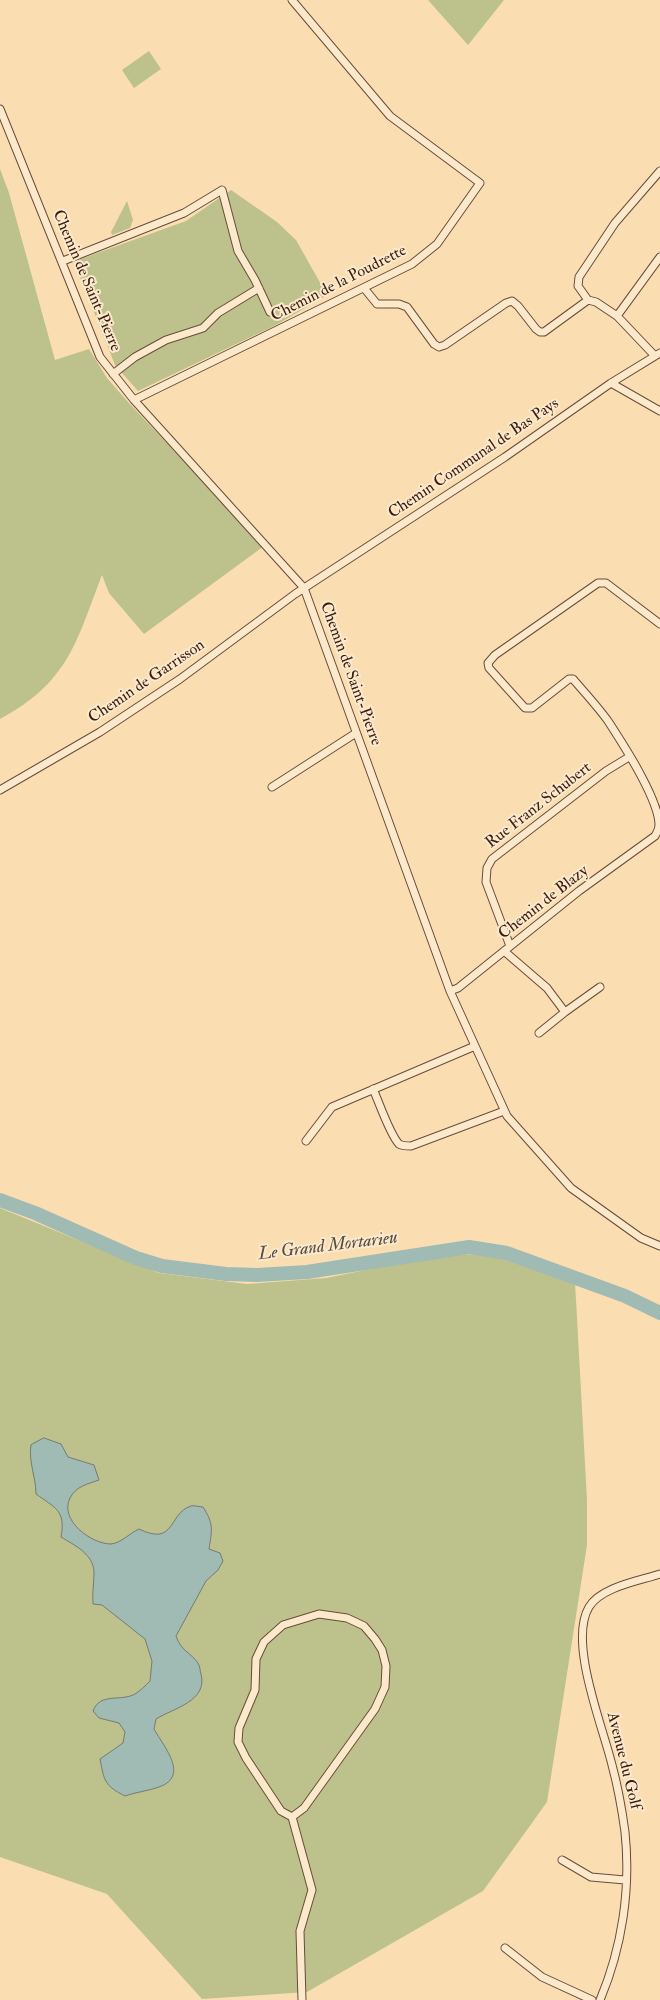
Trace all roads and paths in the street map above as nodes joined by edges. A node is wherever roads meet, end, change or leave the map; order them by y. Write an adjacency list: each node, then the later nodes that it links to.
1 (292, 0): 7 (street, Chemin de la Poudrette)
2 (0, 109): 5 (street, Chemin de Saint-Pierre)
3 (660, 171): 8 (street)
4 (660, 257): 10 (street)
5 (63, 261): 6 (street); 12 (street, Chemin de Saint-Pierre)
6 (259, 288): 9 (street); 12 (street)
7 (364, 288): 8 (street); 14 (street, Chemin de la Poudrette)
8 (588, 300): 10 (street)
9 (270, 312)
10 (617, 316): 11 (street)
11 (657, 355): 13 (street, Chemin Communal de Bas Pays)
12 (113, 374): 14 (street, Chemin de Saint-Pierre)
13 (611, 383): 15 (street); 16 (street, Chemin Communal de Bas Pays)
14 (134, 400): 16 (street, Chemin de Saint-Pierre)
15 (660, 411)
16 (304, 588): 18 (street, Chemin de Saint-Pierre); 21 (street, Chemin de Garrisson)
17 (660, 624): 19 (street)
18 (356, 733): 20 (street); 25 (street, Chemin de Saint-Pierre)
19 (629, 757): 22 (street); 23 (street, Rue Franz Schubert)
20 (272, 787)
21 (0, 790)
22 (660, 828): 23 (street, Chemin de Blazy)
23 (507, 949): 25 (street, Chemin de Blazy); 26 (street)
24 (600, 987): 26 (street)
25 (450, 991): 28 (street, Chemin de Saint-Pierre)
26 (565, 1012): 27 (street)
27 (539, 1033)
28 (475, 1046): 29 (street); 30 (street, Chemin de Saint-Pierre)
29 (373, 1089): 30 (street); 31 (street)
30 (504, 1111): 32 (street, Chemin de Saint-Pierre)
31 (306, 1141)
32 (660, 1246)
33 (660, 1574): 36 (street, Avenue du Golf)
34 (292, 1817): 34 (street); 38 (street)
35 (562, 1860): 36 (street)
36 (626, 1880): 40 (street, Avenue du Golf)
37 (505, 1948): 39 (street)
38 (302, 2000)
39 (592, 2000)
40 (600, 2000)

